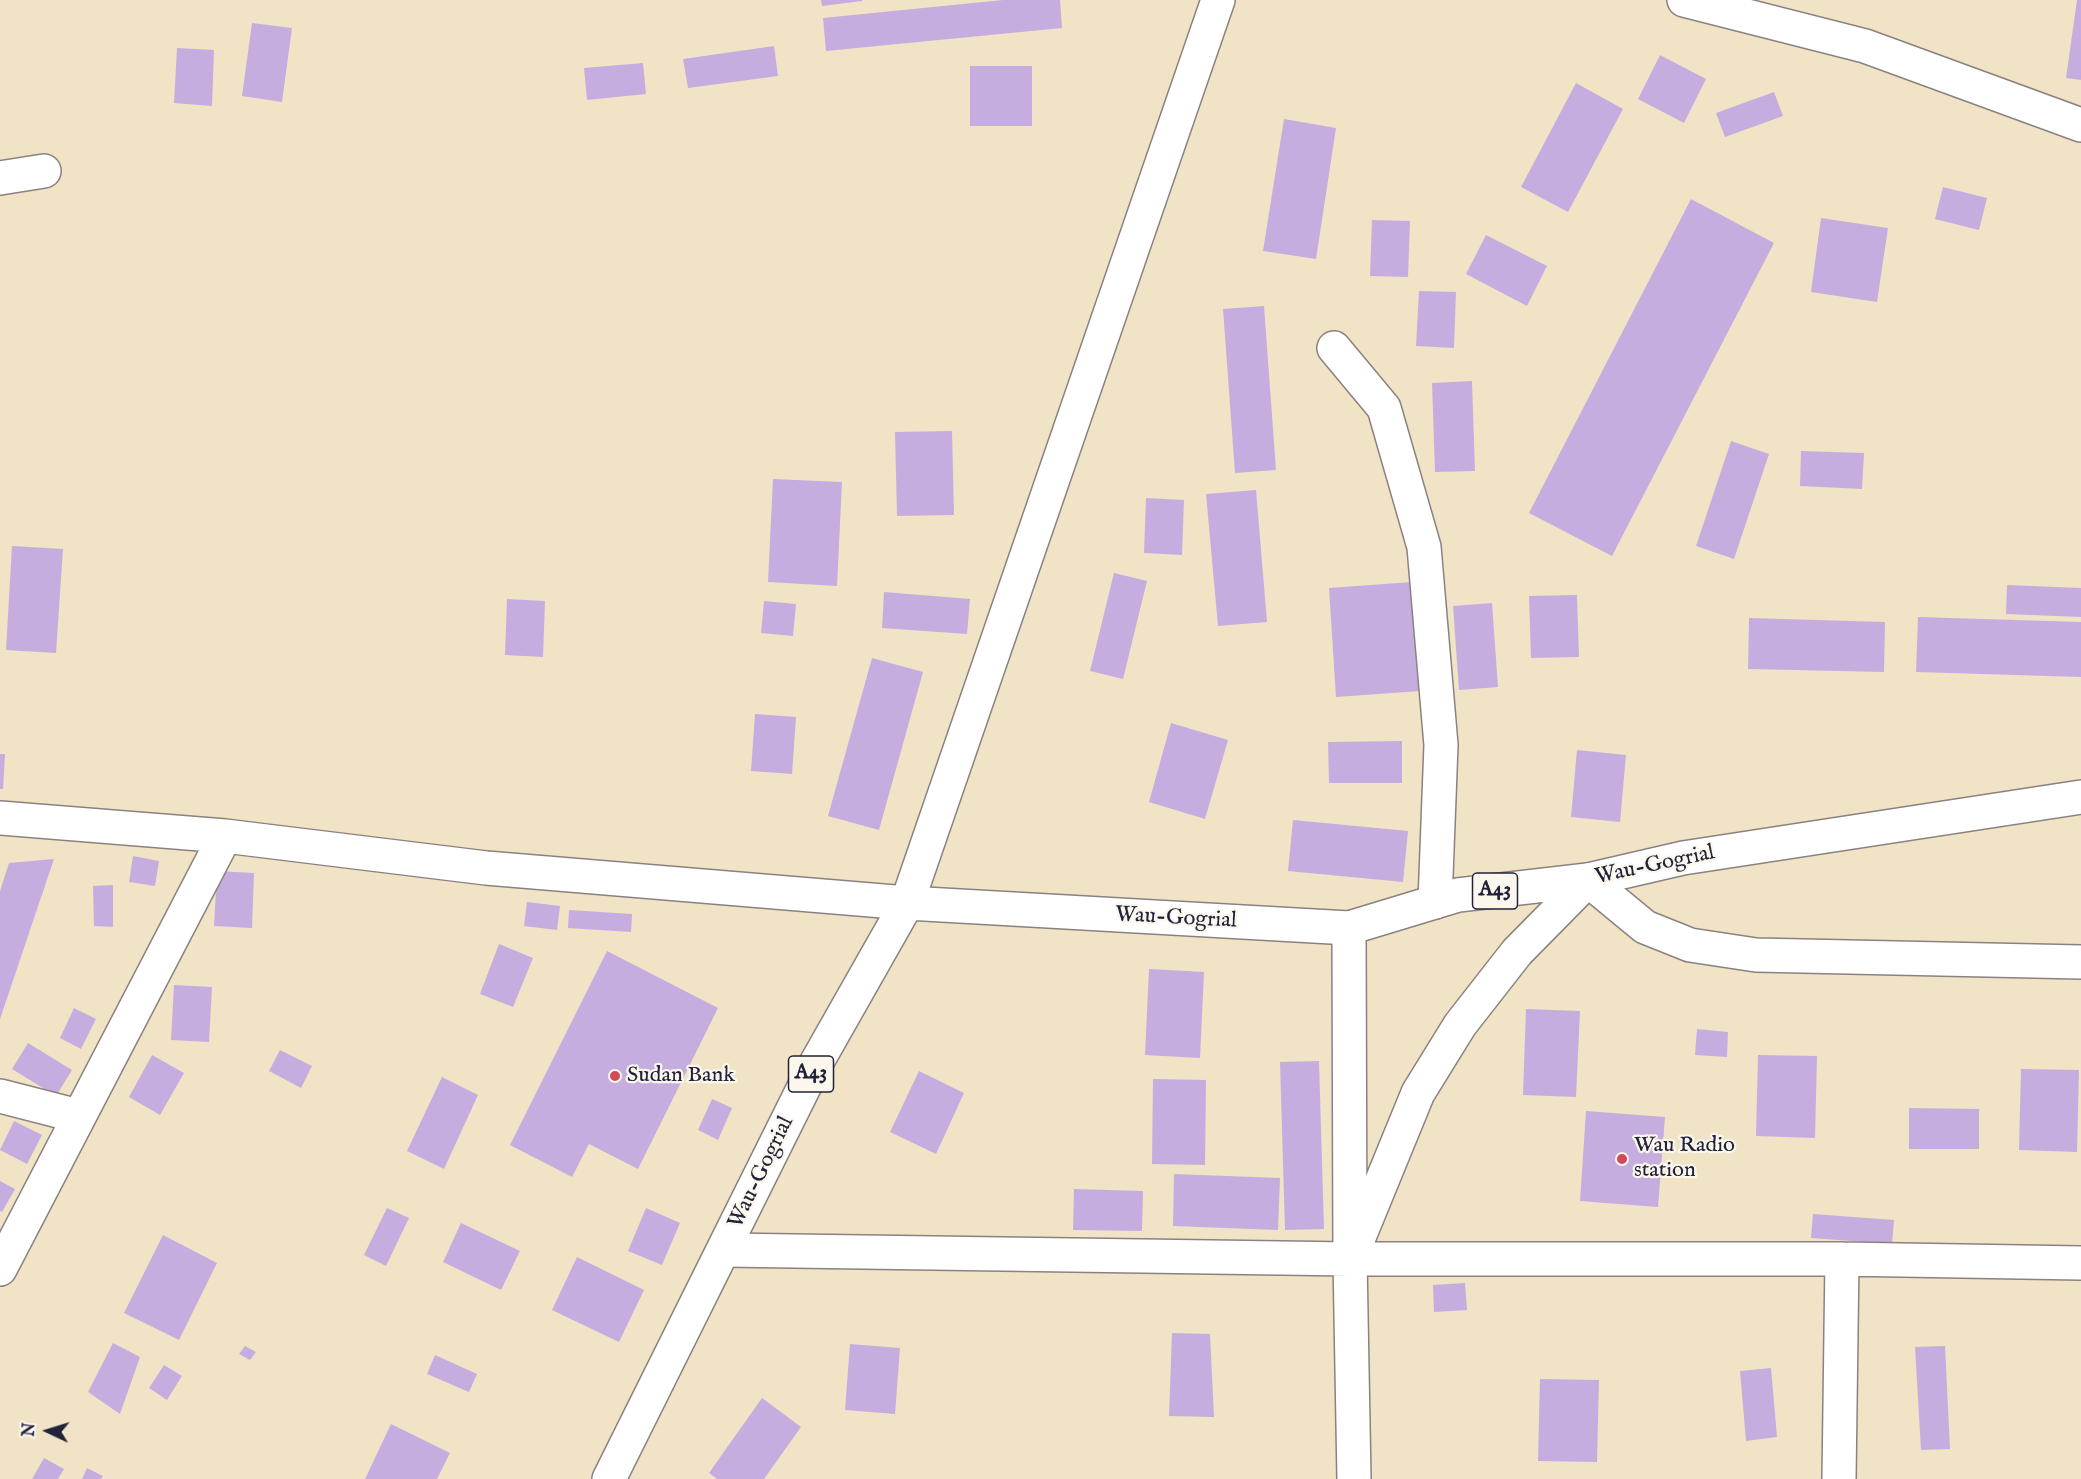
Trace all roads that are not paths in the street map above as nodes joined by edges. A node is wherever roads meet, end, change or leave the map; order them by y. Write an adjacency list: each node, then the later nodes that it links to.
1 (1218, 0): 12 (street)
2 (1684, 0): 3 (street)
3 (2081, 125)
4 (44, 171): 5 (street)
5 (0, 178)
6 (1334, 348): 11 (street)
7 (2081, 797): 10 (street, Wau-Gogrial / A43)
8 (4, 827): 9 (street)
9 (225, 836): 12 (street); 16 (street)
10 (1588, 880): 11 (street, Wau-Gogrial / A43); 14 (street); 18 (street)
11 (1435, 902): 13 (street, Wau-Gogrial / A43)
12 (907, 903): 13 (street, Wau-Gogrial / A43); 17 (street, Wau-Gogrial / A43)
13 (1349, 928): 18 (street)
14 (2081, 962)
15 (0, 1096): 16 (street)
16 (78, 1116): 21 (street)
17 (724, 1250): 18 (street); 22 (street, Wau-Gogrial / A43)
18 (1350, 1259): 19 (street); 23 (street)
19 (1842, 1259): 20 (street); 24 (street)
20 (2081, 1263)
21 (0, 1269)
22 (609, 1479)
23 (1354, 1479)
24 (1839, 1479)

